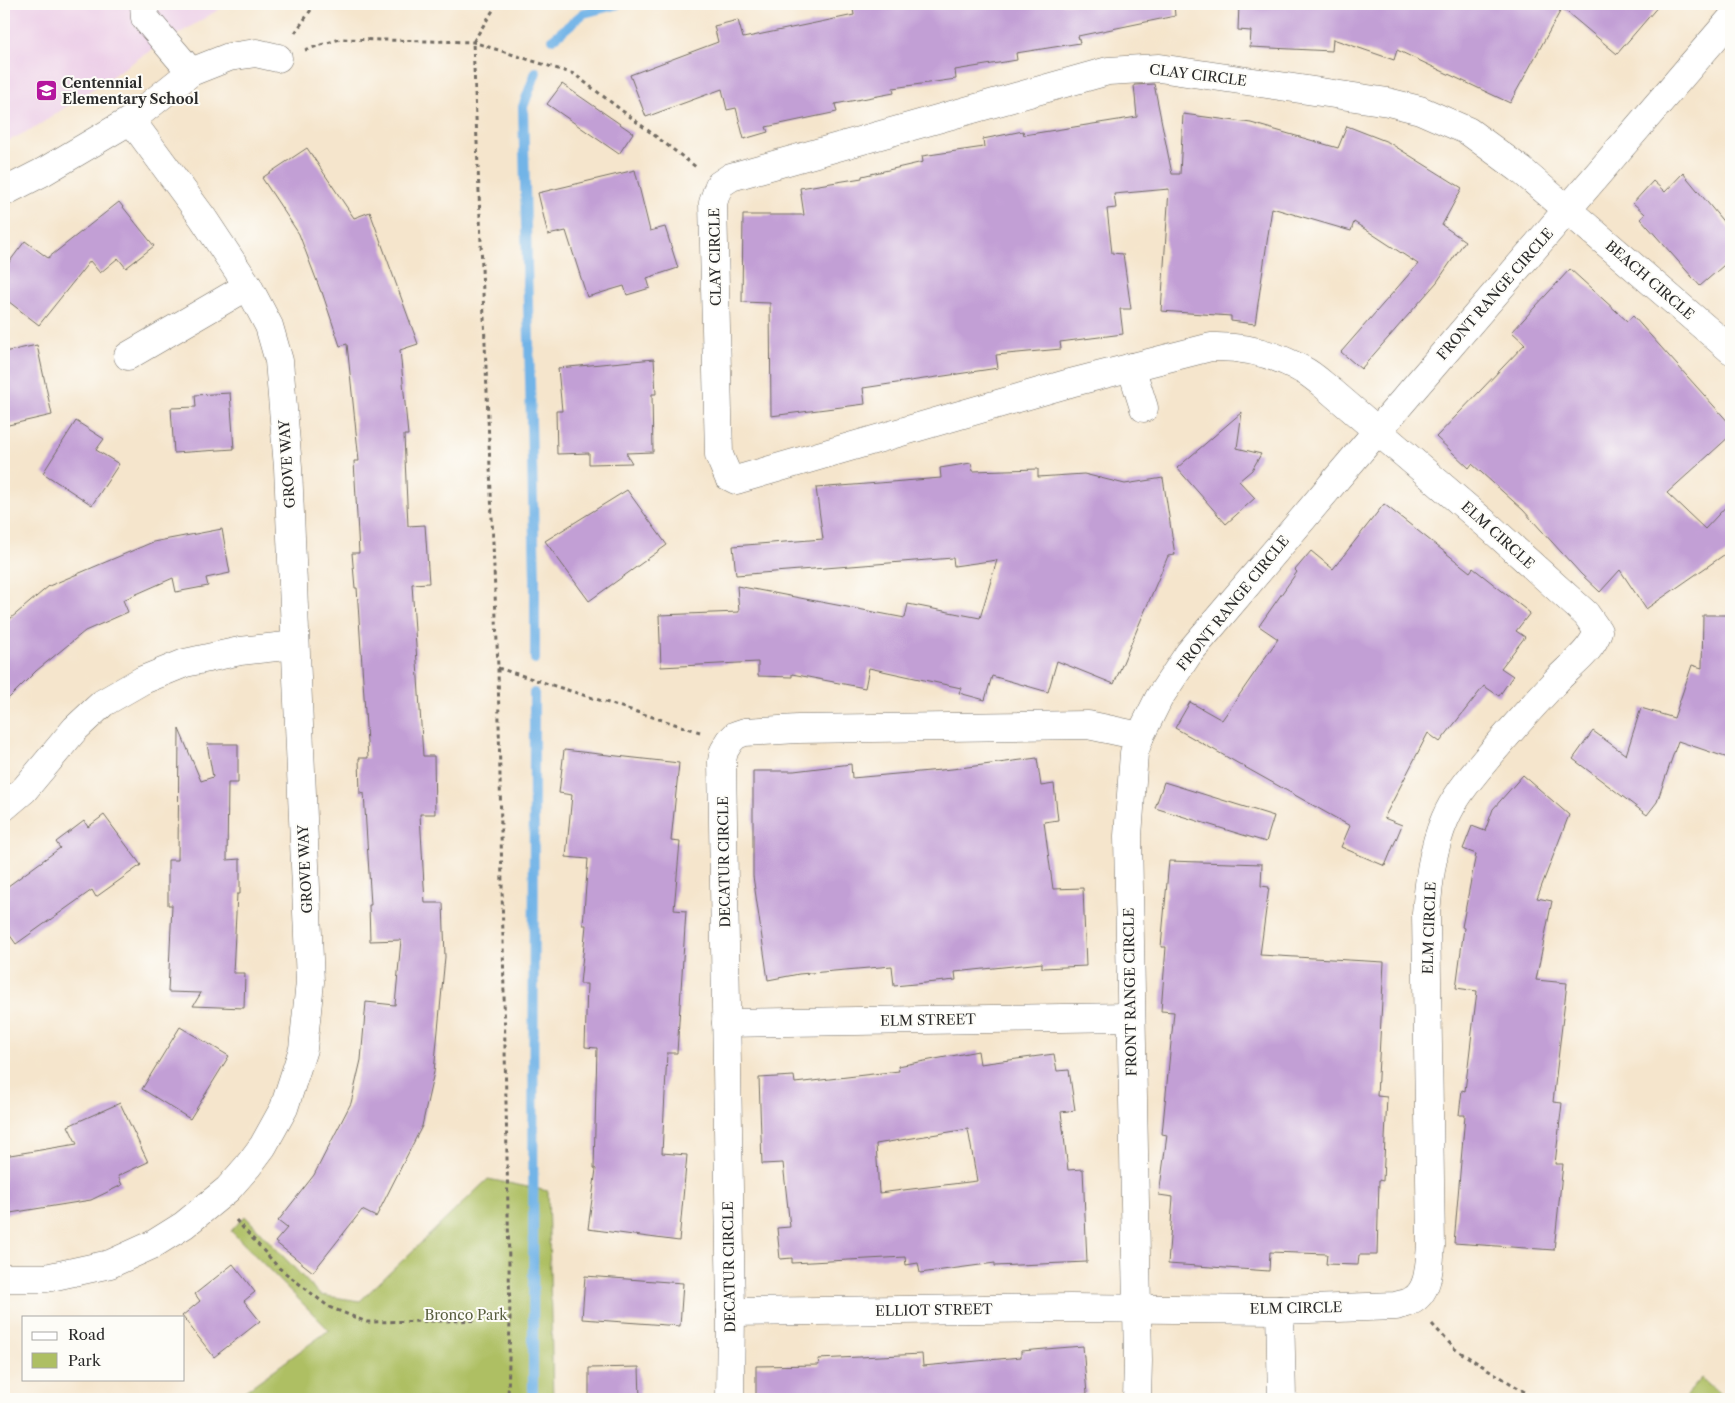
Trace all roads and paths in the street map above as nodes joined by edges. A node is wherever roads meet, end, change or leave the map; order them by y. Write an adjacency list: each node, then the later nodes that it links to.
1 (144, 4): 7 (street)
2 (316, 4): 6 (path)
3 (497, 4): 5 (path)
4 (1731, 19): 11 (street, FRONT RANGE CIRCLE)
5 (473, 42): 6 (path); 9 (path); 19 (path)
6 (278, 58): 7 (street)
7 (190, 72): 8 (street)
8 (131, 120): 10 (street); 12 (street, GROVE WAY)
9 (720, 185): 11 (street, CLAY CIRCLE); 15 (street, CLAY CIRCLE)
10 (4, 192)
11 (1568, 210): 13 (street, BEACH CIRCLE); 17 (street, FRONT RANGE CIRCLE)
12 (248, 286): 14 (street); 18 (street, GROVE WAY)
13 (1731, 350)
14 (128, 356)
15 (1131, 368): 16 (street); 17 (street, CLAY CIRCLE)
16 (1144, 408)
17 (1378, 430): 20 (street, FRONT RANGE CIRCLE); 27 (street, ELM CIRCLE)
18 (295, 645): 22 (street); 25 (street, GROVE WAY)
19 (498, 668): 21 (path); 31 (path)
20 (1140, 736): 21 (street); 23 (street, FRONT RANGE CIRCLE)
21 (730, 741): 24 (street, DECATUR CIRCLE)
22 (4, 807)
23 (1131, 1017): 24 (street, ELM STREET); 28 (street, FRONT RANGE CIRCLE)
24 (726, 1023): 30 (street, DECATUR CIRCLE)
25 (216, 1199): 26 (street, GROVE WAY); 31 (path)
26 (4, 1278)
27 (1412, 1301): 29 (street, ELM CIRCLE); 36 (path)
28 (1137, 1310): 29 (street, ELM CIRCLE); 30 (street, ELLIOT STREET); 34 (street, FRONT RANGE CIRCLE)
29 (1280, 1310): 35 (street)
30 (730, 1312): 33 (street, DECATUR CIRCLE)
31 (510, 1320): 32 (path)
32 (508, 1399)
33 (730, 1399)
34 (1137, 1399)
35 (1282, 1399)
36 (1536, 1399)

